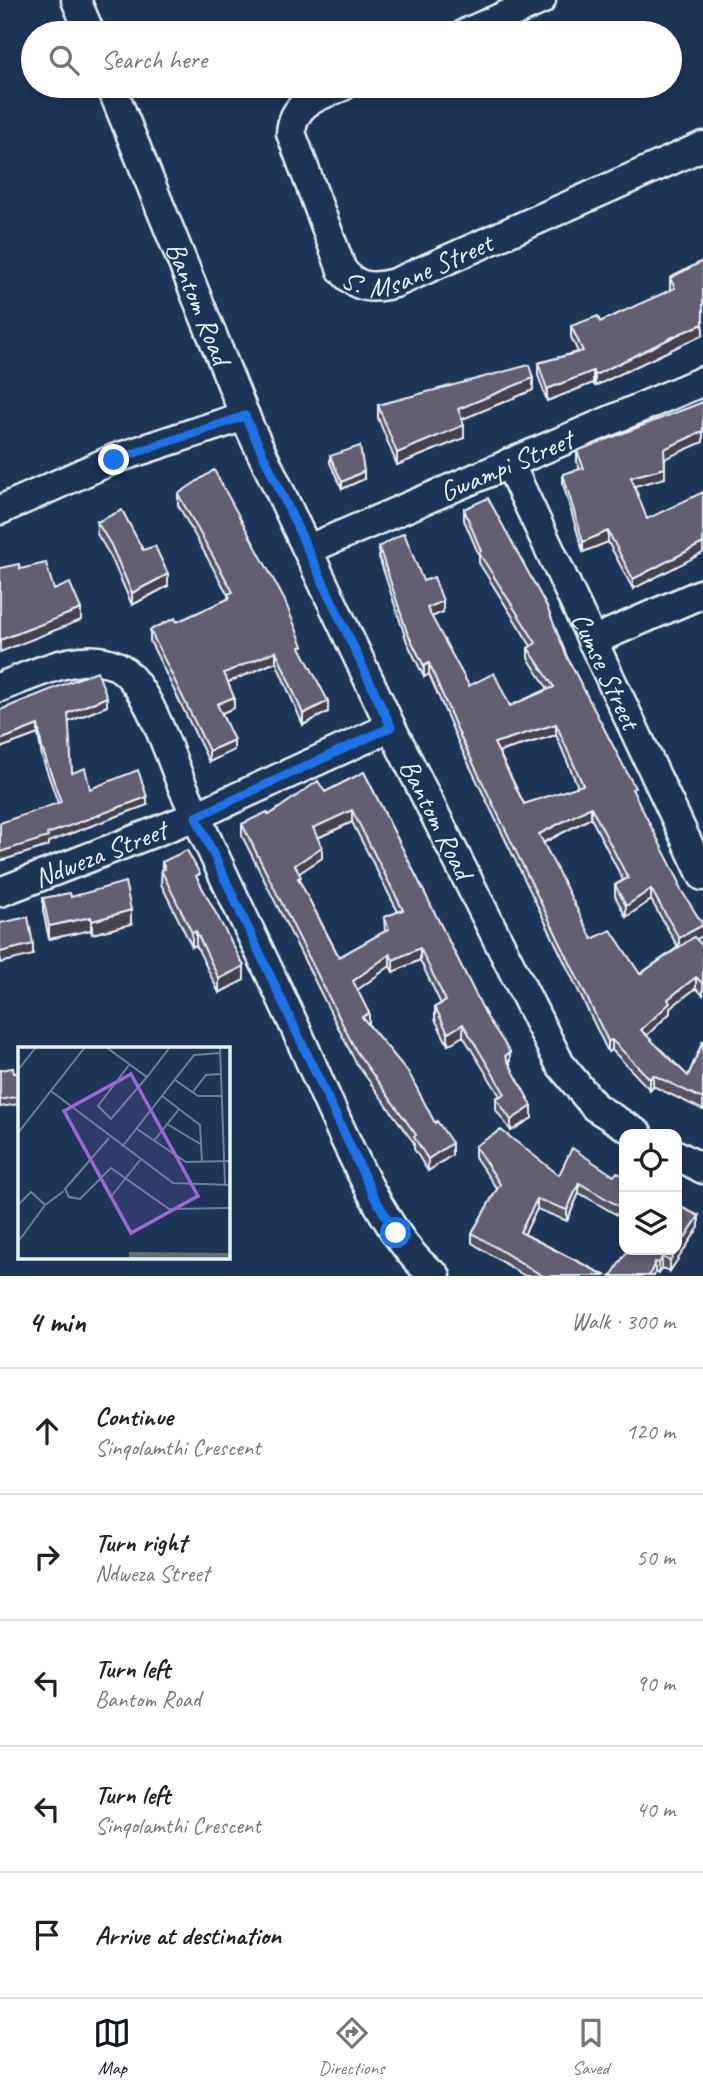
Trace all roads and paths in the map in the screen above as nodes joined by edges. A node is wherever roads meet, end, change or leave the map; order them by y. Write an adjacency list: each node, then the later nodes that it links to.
1 (76, 0): 3 (street)
2 (541, 0): 4 (street)
3 (85, 21)
4 (493, 21)
5 (116, 98): 9 (street, Bantom Road)
6 (317, 98): 7 (street, S. Msane Street)
7 (703, 146)
8 (703, 381): 10 (street, Gwampi Street)
9 (245, 416): 11 (street); 12 (street, Bantom Road)
10 (509, 463): 12 (street, Gwampi Street); 14 (street, Cumse Street)
11 (0, 510)
12 (309, 549): 16 (street, Bantom Road)
13 (703, 593): 14 (street)
14 (592, 641): 18 (street, Cumse Street)
15 (0, 687): 17 (street)
16 (391, 727): 17 (street, Ndweza Street); 20 (street, Bantom Road)
17 (196, 817): 19 (street, Ndweza Street); 23 (street)
18 (703, 877)
19 (0, 892)
20 (630, 1129)
21 (682, 1158): 22 (street)
22 (703, 1169)
23 (436, 1276)

